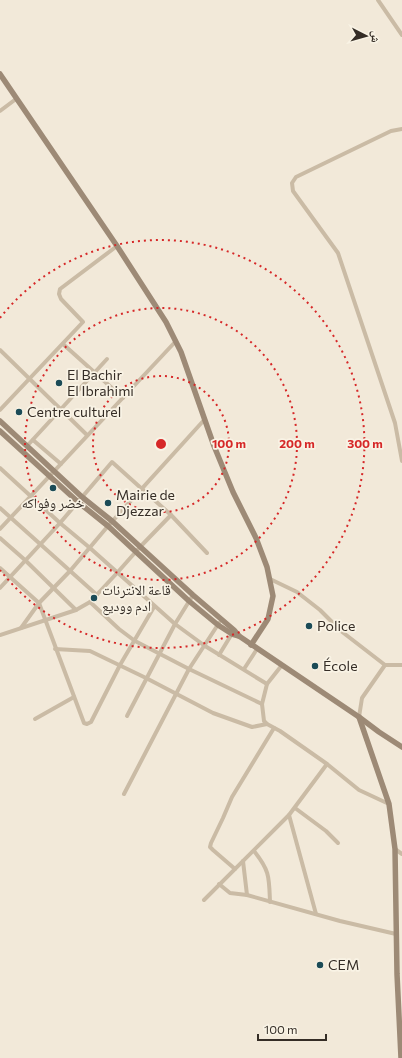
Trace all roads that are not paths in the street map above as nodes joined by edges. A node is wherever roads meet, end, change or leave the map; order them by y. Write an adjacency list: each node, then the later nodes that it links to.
1 (378, 0): 2 (street)
2 (402, 35)
3 (0, 74): 4 (street)
4 (16, 99): 5 (street); 7 (street)
5 (0, 111)
6 (402, 130): 23 (street)
7 (117, 246): 8 (street); 9 (street)
8 (176, 341): 14 (street); 17 (street)
9 (63, 344): 12 (street); 13 (street)
10 (0, 350): 13 (street)
11 (106, 359): 12 (street)
12 (95, 372): 14 (street); 16 (street)
13 (29, 380): 15 (street); 16 (street)
14 (123, 398): 20 (street)
15 (0, 410)
16 (60, 410): 20 (street); 21 (street)
17 (205, 419): 28 (street); 48 (street)
18 (0, 422): 22 (street)
19 (0, 431): 27 (street)
20 (87, 435): 24 (street)
21 (32, 440): 22 (street); 24 (street)
22 (27, 446): 26 (street)
23 (402, 461)
24 (61, 464): 26 (street)
25 (0, 468): 29 (street)
26 (54, 471): 27 (street); 30 (street)
27 (50, 476): 29 (street); 31 (street)
28 (142, 490): 30 (street); 33 (street); 36 (street)
29 (31, 497): 34 (street); 35 (street)
30 (82, 497): 31 (street); 36 (street)
31 (78, 502): 35 (street); 36 (street)
32 (0, 508): 34 (street)
33 (170, 515): 41 (street); 42 (street)
34 (11, 518): 37 (street); 39 (street)
35 (60, 523): 39 (street); 40 (street)
36 (110, 523): 40 (street); 41 (street)
37 (0, 529)
38 (0, 538): 43 (street)
39 (40, 544): 43 (street); 45 (street)
40 (90, 548): 45 (street); 46 (street)
41 (138, 549): 46 (street); 52 (street); 53 (street)
42 (207, 553)
43 (25, 560): 47 (street); 50 (street)
44 (0, 568): 47 (street)
45 (70, 571): 50 (street); 51 (street)
46 (117, 573): 51 (street); 56 (street)
47 (10, 576): 49 (street); 55 (street)
48 (270, 579): 66 (street); 74 (street)
49 (0, 588)
50 (53, 588): 55 (street); 57 (street)
51 (97, 595): 54 (street)
52 (193, 595): 53 (street); 58 (street)
53 (189, 601): 60 (street); 61 (street)
54 (90, 602): 57 (street); 65 (street)
55 (39, 603): 59 (street); 62 (street)
56 (154, 607): 60 (street); 65 (street)
57 (76, 610): 59 (street)
58 (221, 619): 61 (street); 63 (street)
59 (44, 620): 62 (street); 68 (street)
60 (175, 624): 67 (street); 70 (street)
61 (218, 625): 63 (street); 67 (street)
62 (21, 628): 64 (street)
63 (233, 632): 66 (street); 71 (street)
64 (0, 635)
65 (134, 641): 70 (street); 72 (street)
66 (251, 645): 69 (street)
67 (205, 646): 71 (street); 76 (street)
68 (55, 649): 72 (street); 81 (street)
69 (257, 649): 73 (street); 77 (street)
70 (160, 653): 76 (street); 78 (street)
71 (219, 655): 77 (street)
72 (120, 665): 78 (street); 81 (street)
73 (282, 665): 79 (street); 84 (street)
74 (385, 665): 75 (street); 84 (street)
75 (402, 665)
76 (188, 669): 80 (street); 82 (street)
77 (244, 669): 79 (street)
78 (146, 678): 80 (street); 83 (street)
79 (267, 684): 82 (street)
80 (176, 694): 86 (street); 90 (street)
81 (74, 697): 85 (street)
82 (262, 704): 86 (street)
83 (128, 716)
84 (359, 717): 88 (street); 91 (street)
85 (35, 718)
86 (267, 724): 87 (street)
87 (274, 728): 89 (street); 99 (street)
88 (402, 747)
89 (327, 764): 91 (street); 92 (street)
90 (124, 794)
91 (389, 804): 95 (street)
92 (295, 808): 93 (street); 94 (street)
93 (290, 815): 96 (street); 104 (street)
94 (338, 843)
95 (394, 849): 97 (street); 105 (street)
96 (254, 851): 98 (street); 103 (street)
97 (402, 854)
98 (243, 862): 99 (street); 101 (street)
99 (235, 869): 100 (street)
100 (219, 884): 101 (street); 102 (street)
101 (247, 895): 103 (street)
102 (204, 900)
103 (270, 902): 104 (street)
104 (316, 914): 105 (street)
105 (396, 934): 106 (street)
106 (401, 1058)

